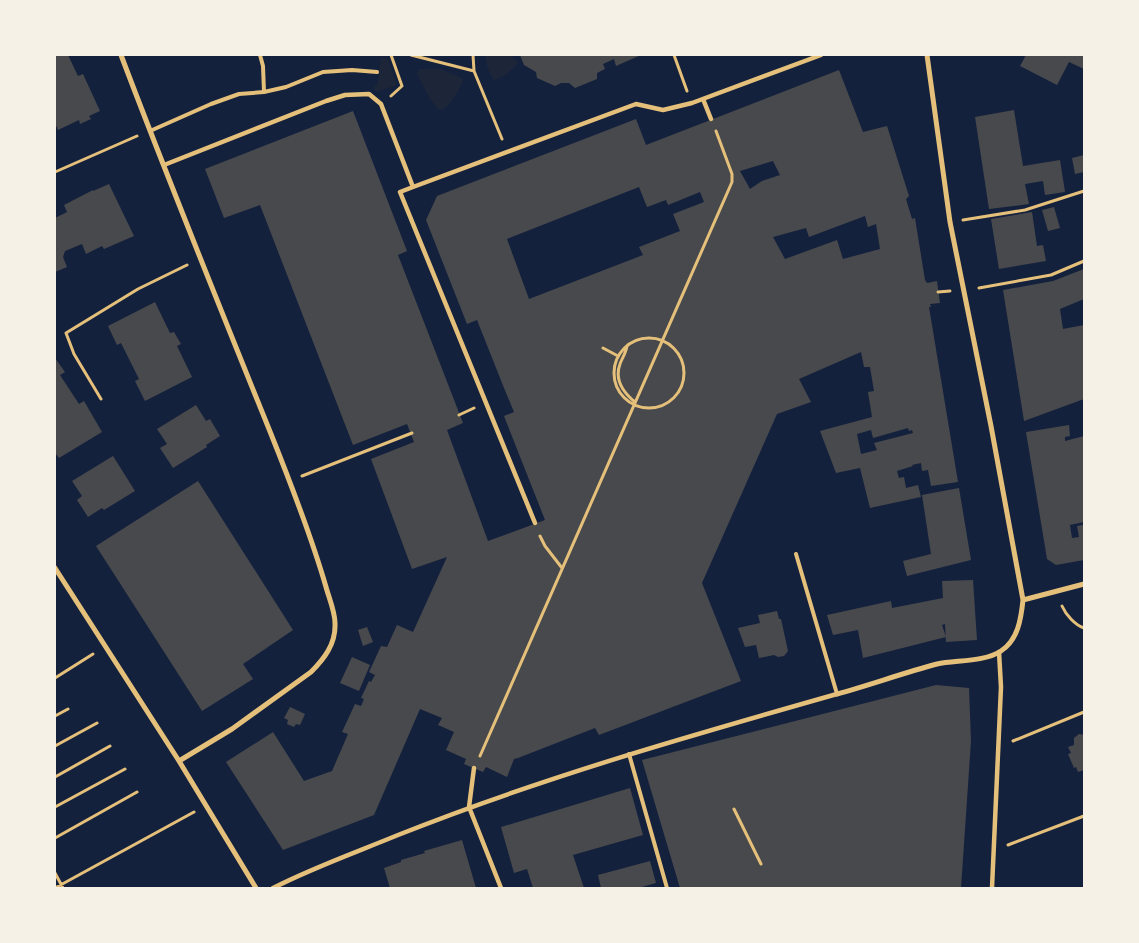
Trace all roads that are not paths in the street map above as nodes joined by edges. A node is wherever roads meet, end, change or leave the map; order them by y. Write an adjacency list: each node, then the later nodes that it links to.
1 (121, 55): 9 (street)
2 (260, 55): 6 (lane)
3 (821, 55): 7 (street)
4 (927, 55): 16 (street)
5 (377, 72): 6 (lane)
6 (264, 92): 9 (lane)
7 (703, 99): 8 (street); 11 (street)
8 (711, 119)
9 (150, 131): 10 (street)
10 (164, 166): 11 (street); 20 (street)
11 (413, 187): 12 (street)
12 (535, 523)
13 (796, 554): 18 (lane)
14 (55, 568): 20 (street)
15 (1084, 584): 16 (street)
16 (1023, 600): 17 (street)
17 (1000, 652): 18 (street); 27 (street)
18 (836, 694): 19 (street)
19 (629, 754): 22 (street); 26 (lane)
20 (179, 761): 23 (street)
21 (474, 768): 22 (street)
22 (469, 807): 24 (street); 25 (street)
23 (256, 888)
24 (273, 888)
25 (501, 888)
26 (667, 888)
27 (992, 888)

